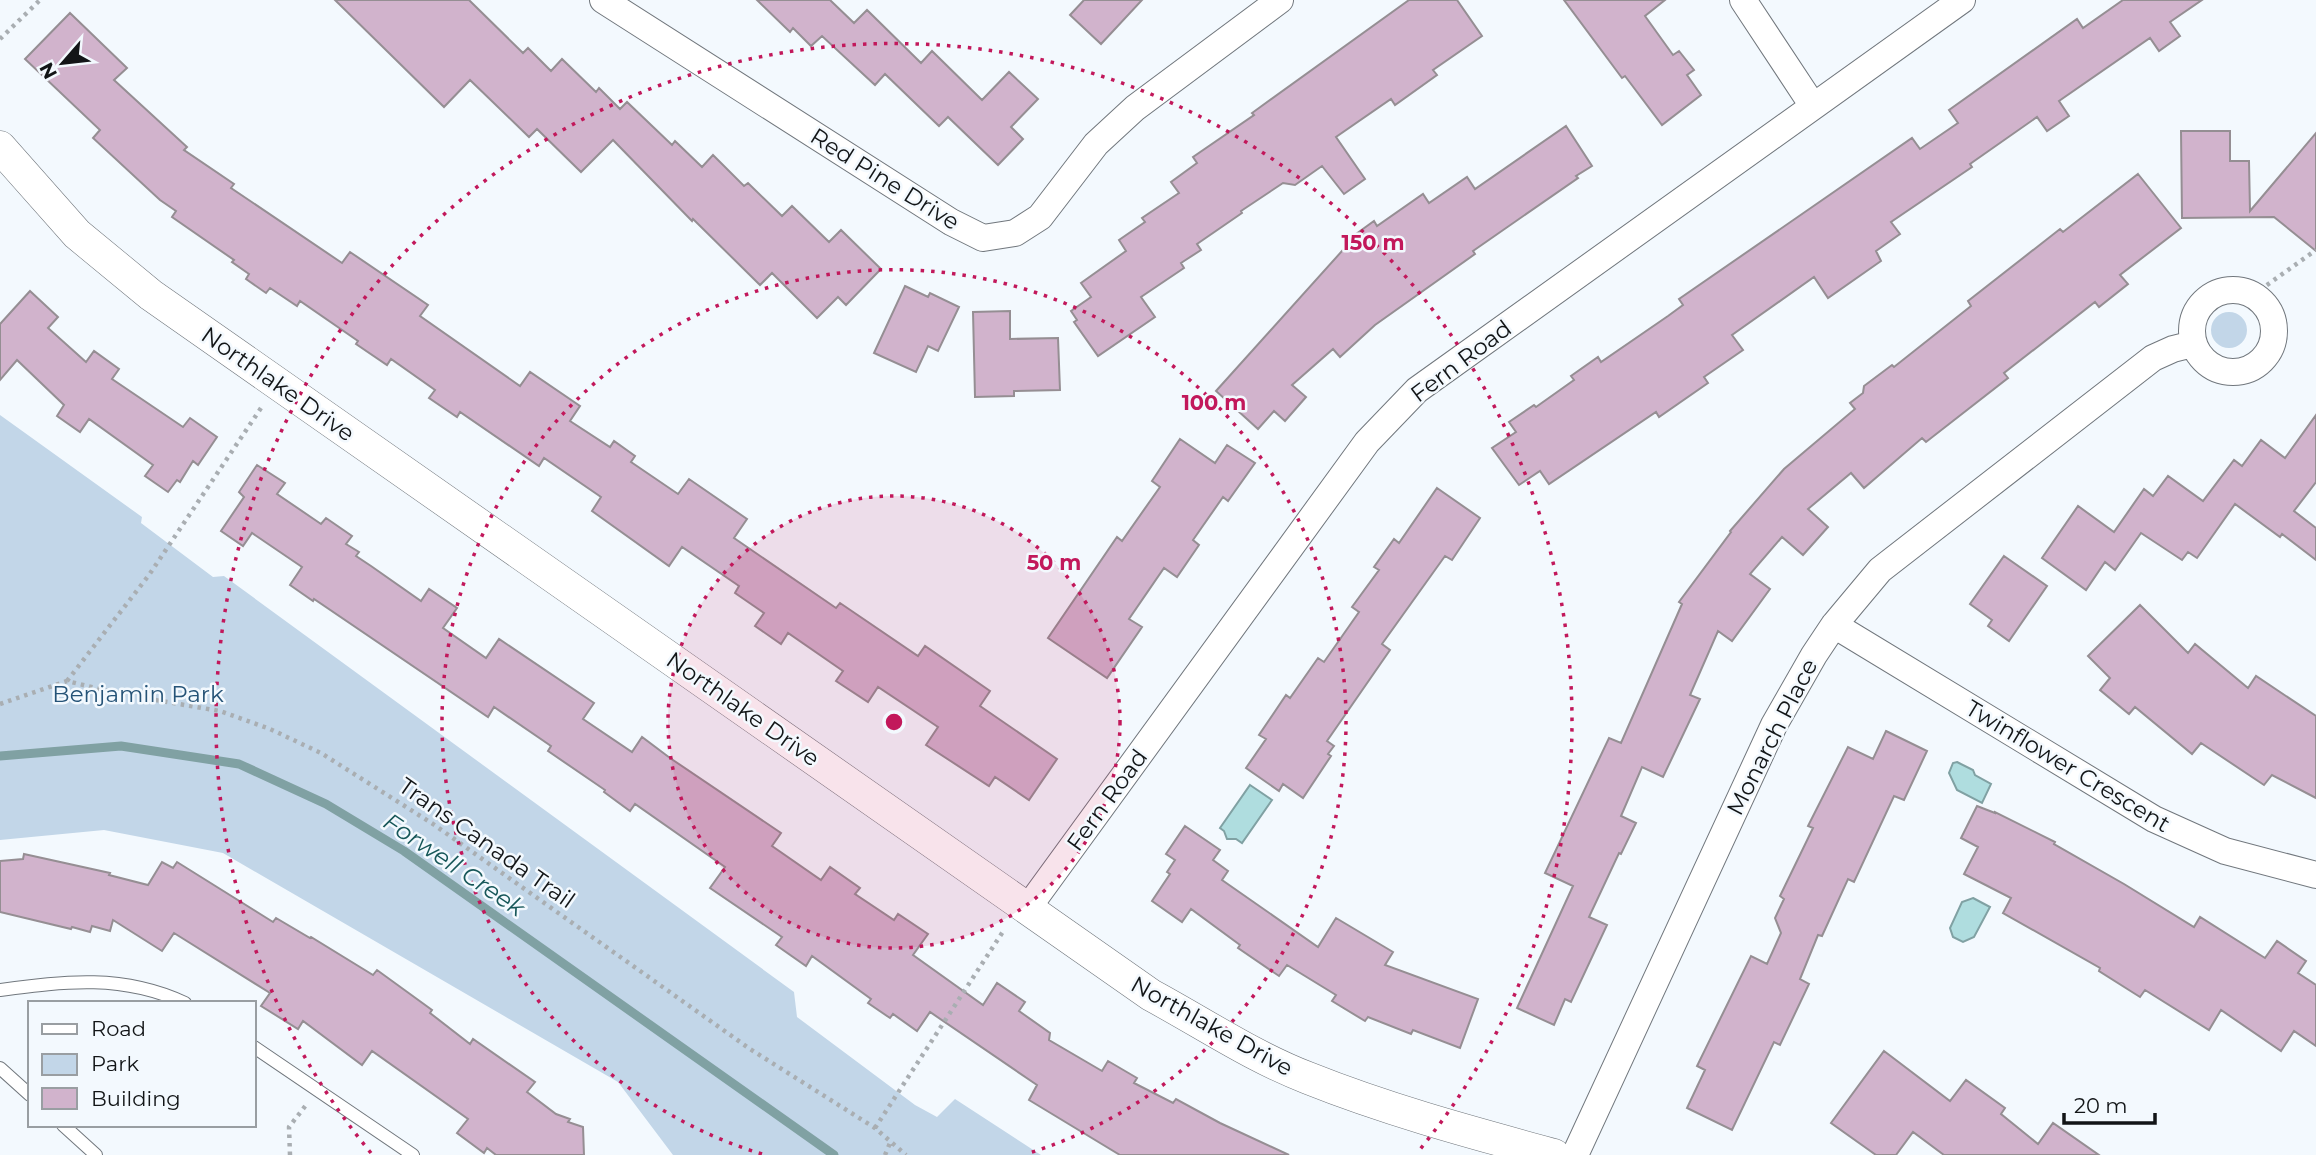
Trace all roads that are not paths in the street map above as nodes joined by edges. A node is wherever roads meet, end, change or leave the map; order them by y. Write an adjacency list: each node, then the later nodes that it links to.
1 (603, 0): 5 (street, Red Pine Drive)
2 (1280, 0): 5 (street, Red Pine Drive)
3 (1742, 0): 6 (street)
4 (1962, 0): 6 (street, Fern Road)
5 (1251, 9)
6 (1813, 106): 11 (street, Fern Road)
7 (0, 147): 11 (street, Northlake Drive)
8 (2193, 344): 8 (street); 9 (street, Monarch Place)
9 (1835, 625): 10 (street, Twinflower Crescent); 21 (street, Monarch Place)
10 (2316, 875)
11 (1024, 906): 20 (street, Northlake Drive)
12 (0, 989): 13 (lane)
13 (180, 1001)
14 (256, 1048): 19 (lane)
15 (0, 1068): 16 (lane)
16 (28, 1093)
17 (65, 1127): 18 (lane)
18 (96, 1155)
19 (413, 1155)
20 (1554, 1155)
21 (1575, 1155)

